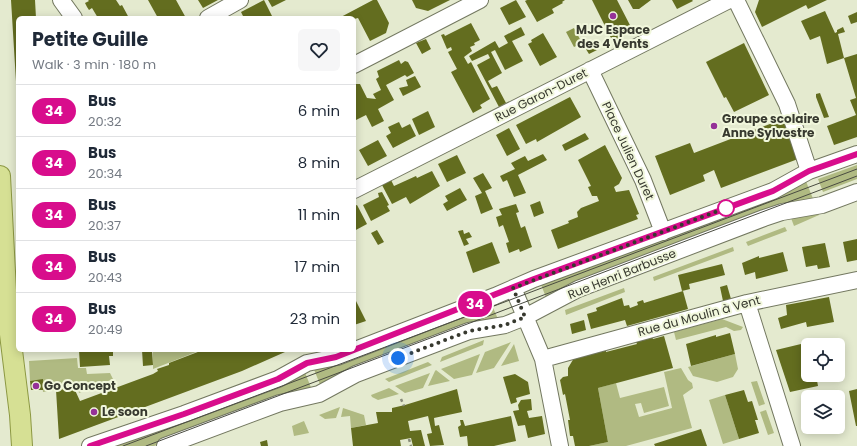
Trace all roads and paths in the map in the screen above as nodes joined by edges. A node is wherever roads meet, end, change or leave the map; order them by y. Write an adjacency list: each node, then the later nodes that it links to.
1 (61, 0): 6 (street)
2 (240, 0): 7 (street)
3 (480, 0): 8 (street)
4 (729, 0): 9 (street, Rue Garon-Duret)
5 (736, 0): 11 (street)
6 (73, 16)
7 (212, 16)
8 (356, 65)
9 (590, 70): 13 (street, Rue Garon-Duret); 15 (street, Place Julien Duret)
10 (857, 154): 15 (street, Rue Henri Barbusse)
11 (807, 165)
12 (0, 176): 20 (main road)
13 (356, 189)
14 (857, 192): 19 (street, Rue Henri Barbusse)
15 (663, 232): 17 (street, Rue Henri Barbusse)
16 (857, 280): 18 (street, Rue du Moulin à Vent)
17 (513, 288): 19 (street); 21 (street, Rue Henri Barbusse)
18 (747, 303): 24 (street, Rue du Moulin à Vent); 33 (street)
19 (525, 317): 24 (street); 30 (street, Rue Henri Barbusse)
20 (5, 336): 28 (main road)
21 (356, 349)
22 (349, 352): 23 (street, Rue Henri Barbusse)
23 (318, 354): 29 (street, Rue Henri Barbusse)
24 (543, 359): 32 (street)
25 (401, 399): 26 (path)
26 (404, 406)
27 (409, 438): 31 (path)
28 (22, 446)
29 (90, 446)
30 (165, 446)
31 (411, 446)
32 (560, 446)
33 (792, 446)

